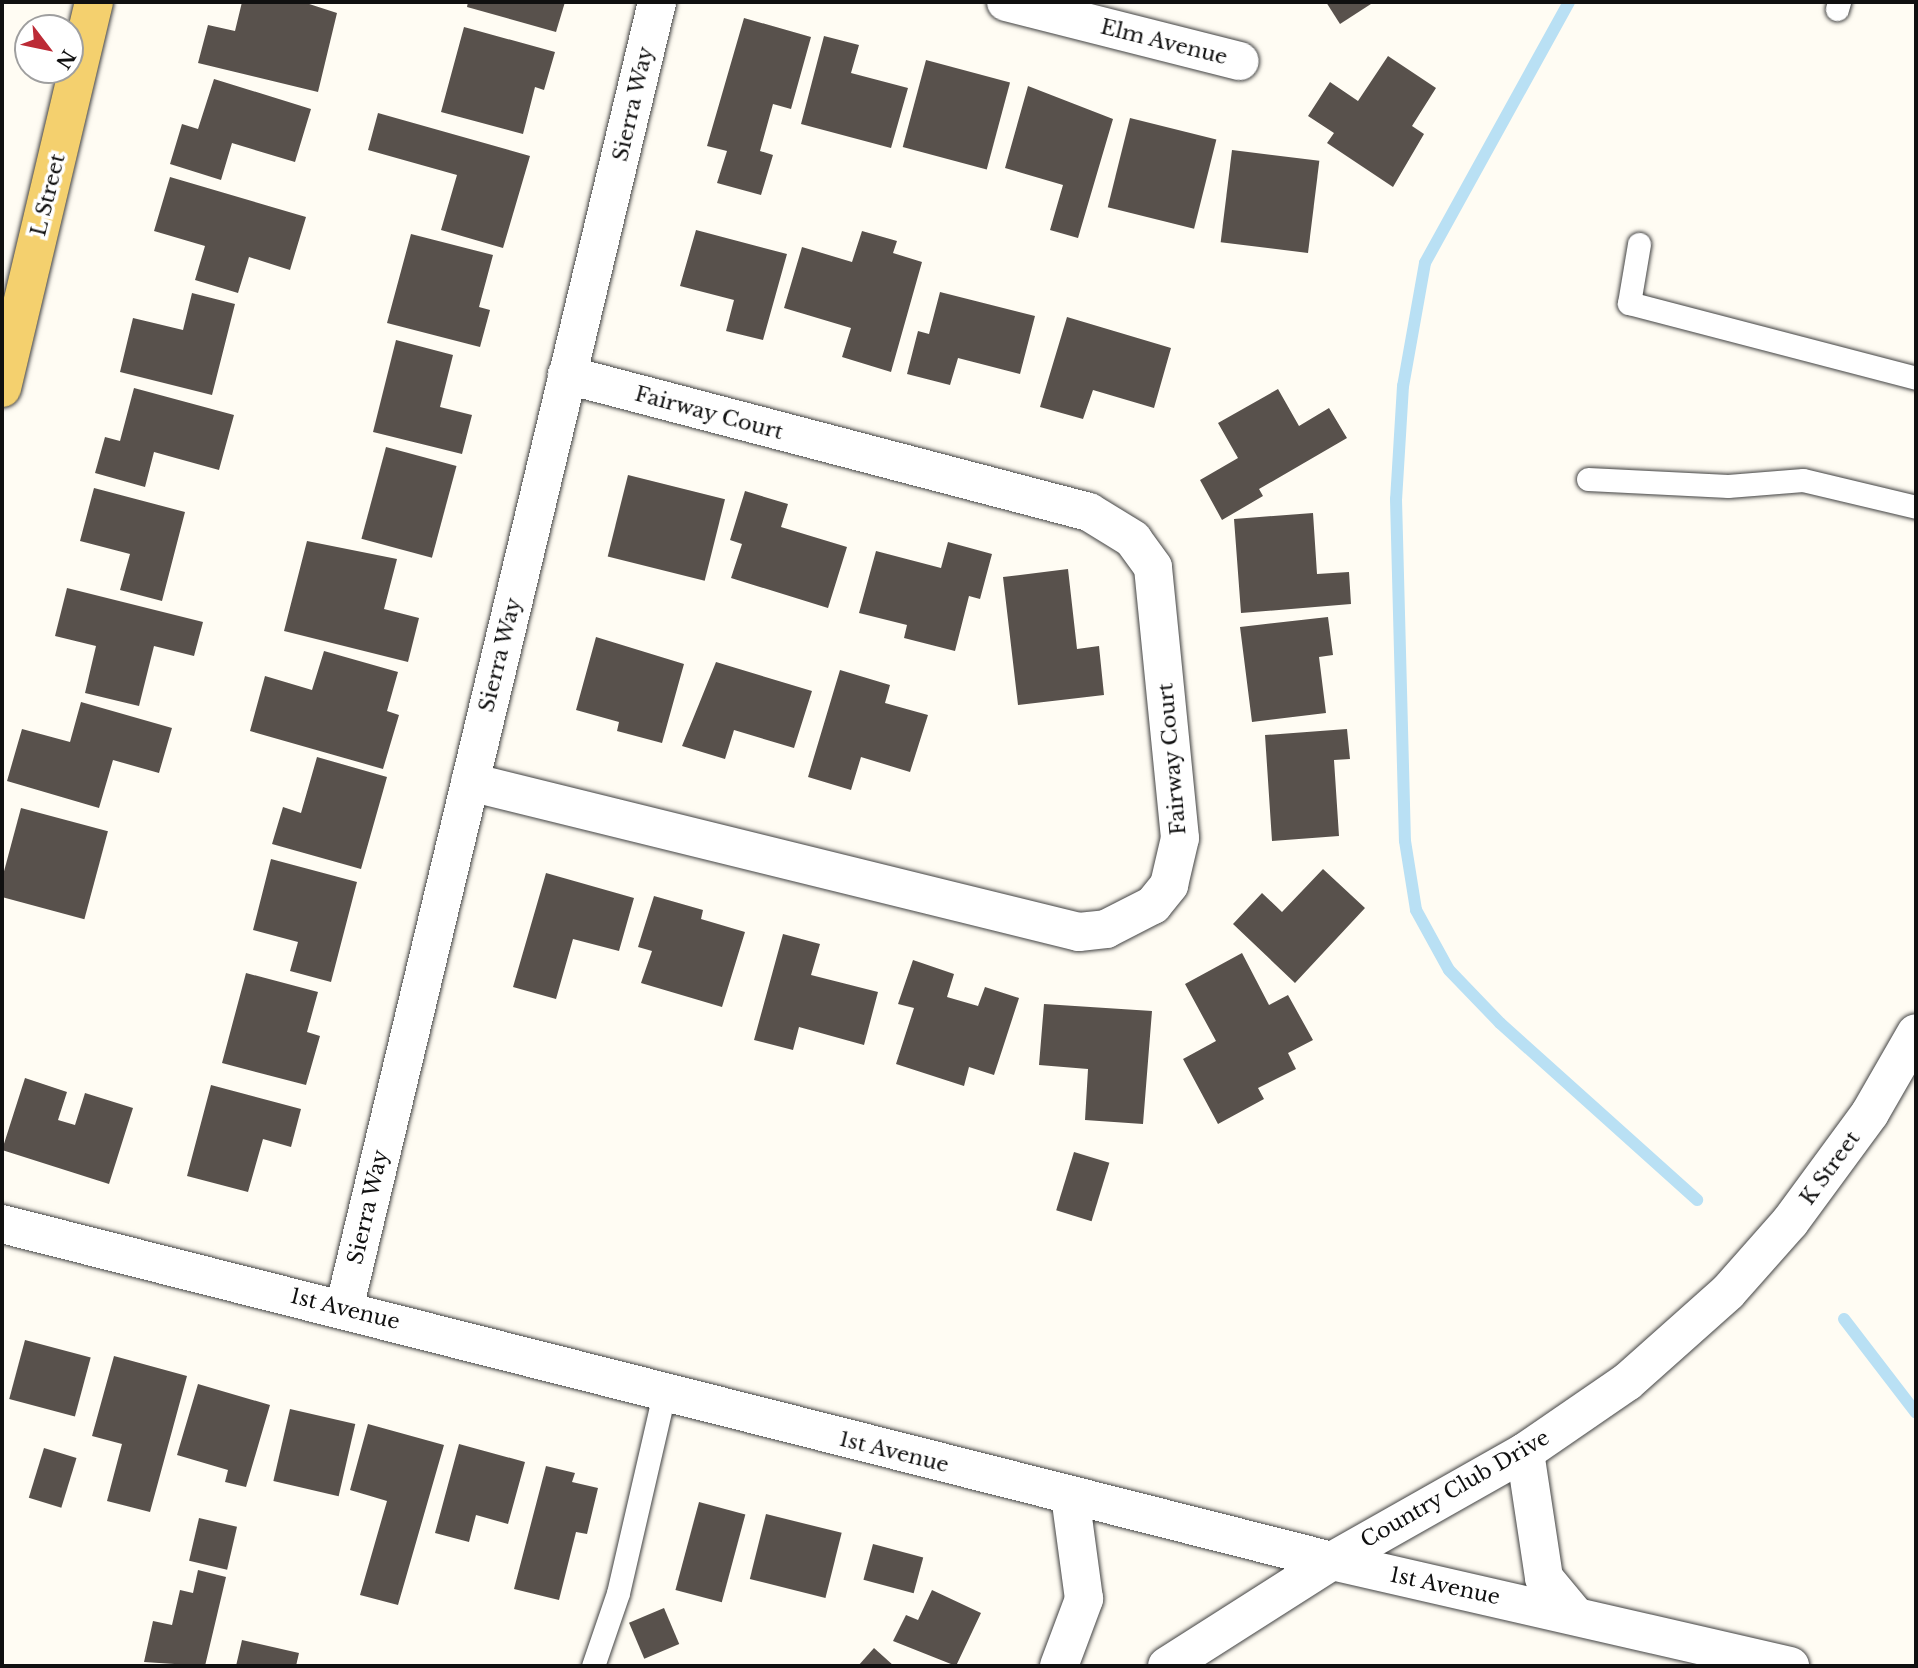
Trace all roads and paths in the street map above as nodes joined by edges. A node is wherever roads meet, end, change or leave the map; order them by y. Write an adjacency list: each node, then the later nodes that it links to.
1 (94, 2): 8 (main road, L Street)
2 (657, 2): 6 (street, Sierra Way)
3 (1006, 2): 4 (street, Elm Avenue)
4 (1240, 61)
5 (1639, 244): 7 (lane)
6 (567, 375): 11 (street, Sierra Way); 11 (street, Fairway Court)
7 (1916, 378)
8 (2, 388)
9 (1588, 479): 10 (lane)
10 (1916, 507)
11 (470, 782): 15 (street, Sierra Way)
12 (1916, 1033): 14 (street, K Street)
13 (2, 1224): 15 (street, 1st Avenue)
14 (1728, 1292): 17 (street, Country Club Drive)
15 (344, 1309): 16 (street, 1st Avenue)
16 (665, 1390): 18 (street, 1st Avenue); 21 (lane)
17 (1525, 1452): 19 (street, Country Club Drive); 20 (street)
18 (1070, 1496): 19 (street, 1st Avenue); 22 (street)
19 (1332, 1562): 20 (street, 1st Avenue); 23 (street, Country Club Drive)
20 (1574, 1614): 24 (street, 1st Avenue)
21 (593, 1666)
22 (1059, 1666)
23 (1167, 1666)
24 (1790, 1666)

